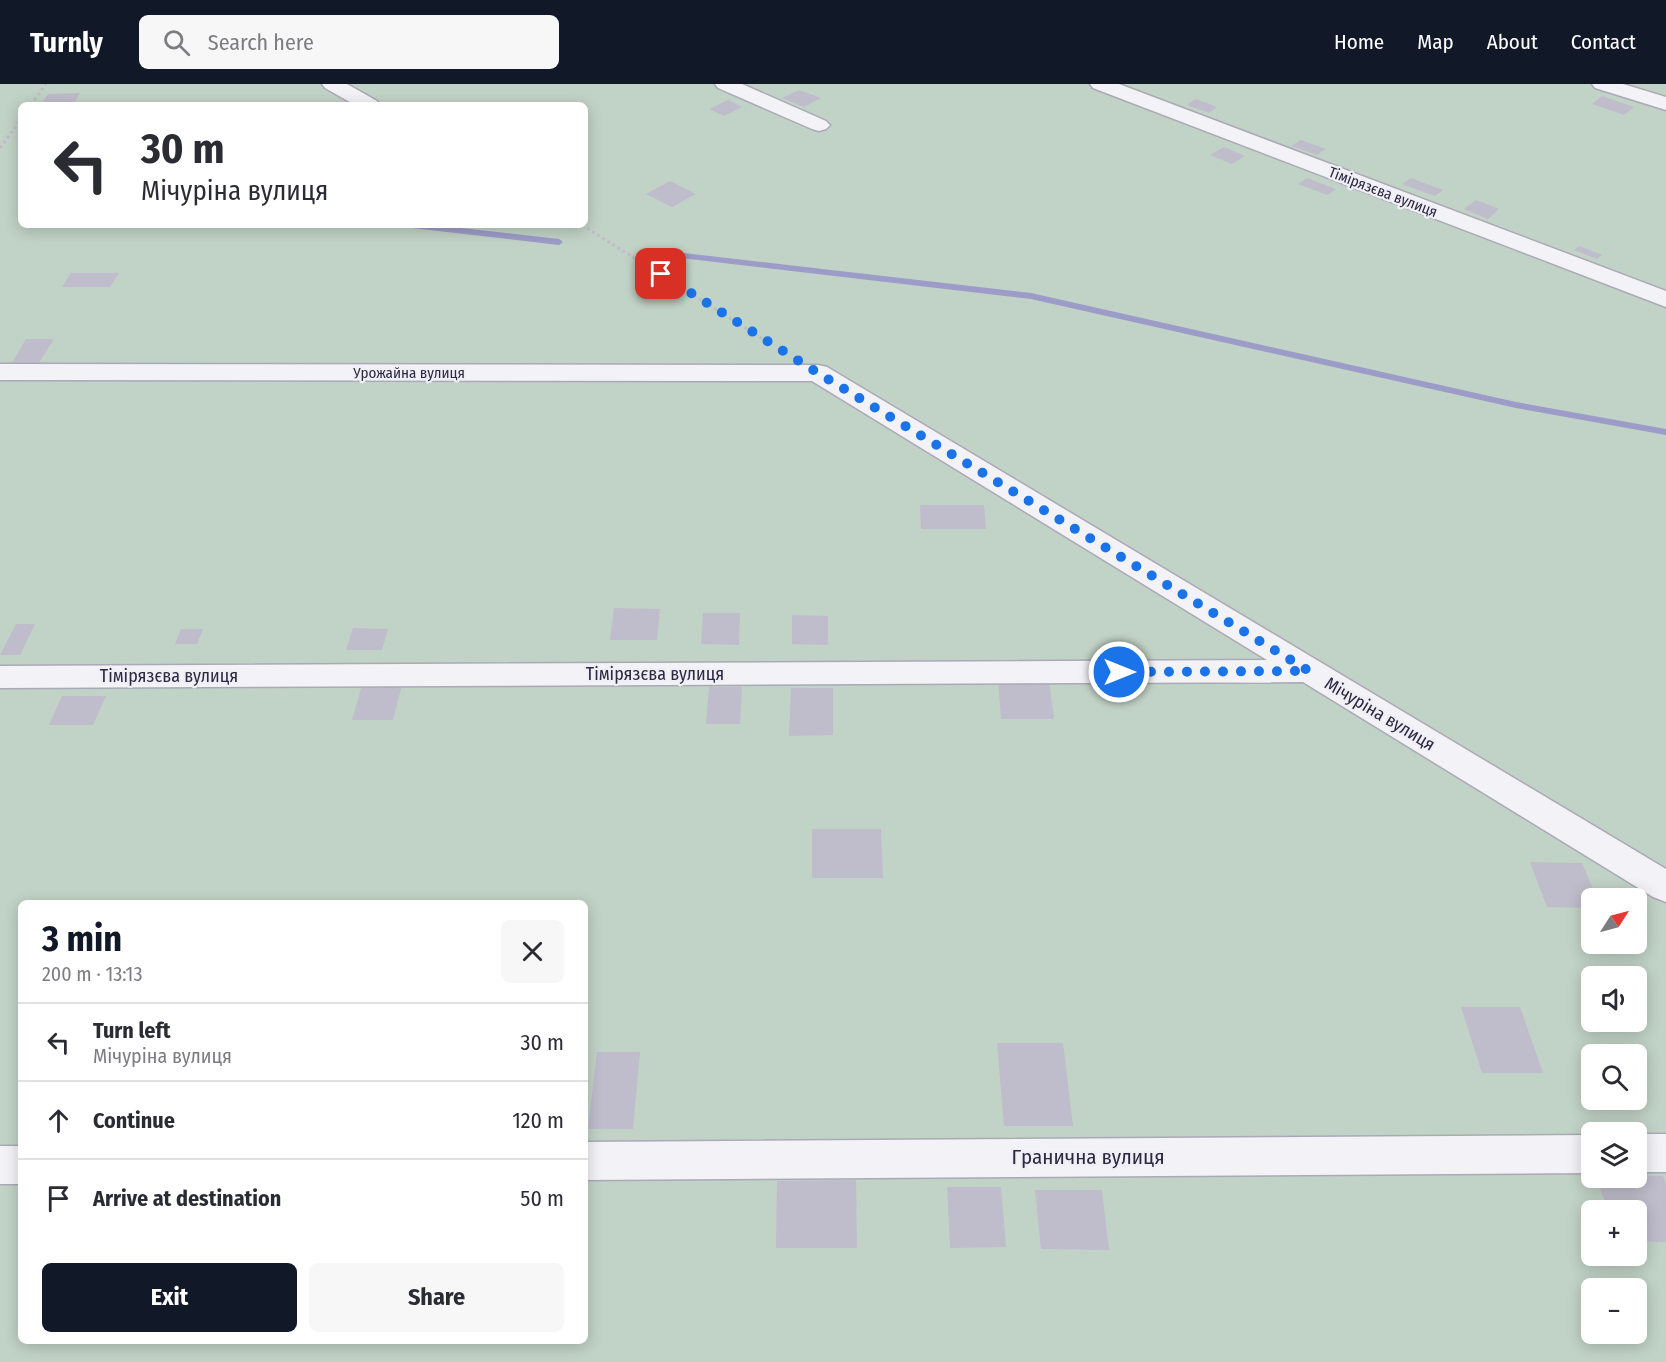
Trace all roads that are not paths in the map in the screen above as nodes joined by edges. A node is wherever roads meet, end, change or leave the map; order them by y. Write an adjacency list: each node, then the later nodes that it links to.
1 (332, 84): 5 (lane)
2 (725, 84): 7 (lane)
3 (1100, 84): 8 (lane, Тімірязєва вулиця)
4 (1602, 84): 6 (lane)
5 (365, 102)
6 (1666, 104)
7 (819, 125)
8 (1666, 300)
9 (0, 372): 10 (lane, Урожайна вулиця)
10 (818, 373): 11 (lane, Мічуріна вулиця)
11 (1309, 671): 12 (lane, Тімірязєва вулиця); 13 (lane, Мічуріна вулиця)
12 (0, 677)
13 (1666, 887)
14 (1647, 1153): 15 (lane)
15 (1666, 1153)
16 (1581, 1154): 17 (lane, Гранична вулиця)
17 (588, 1161)
18 (0, 1165): 19 (lane)
19 (18, 1165)

